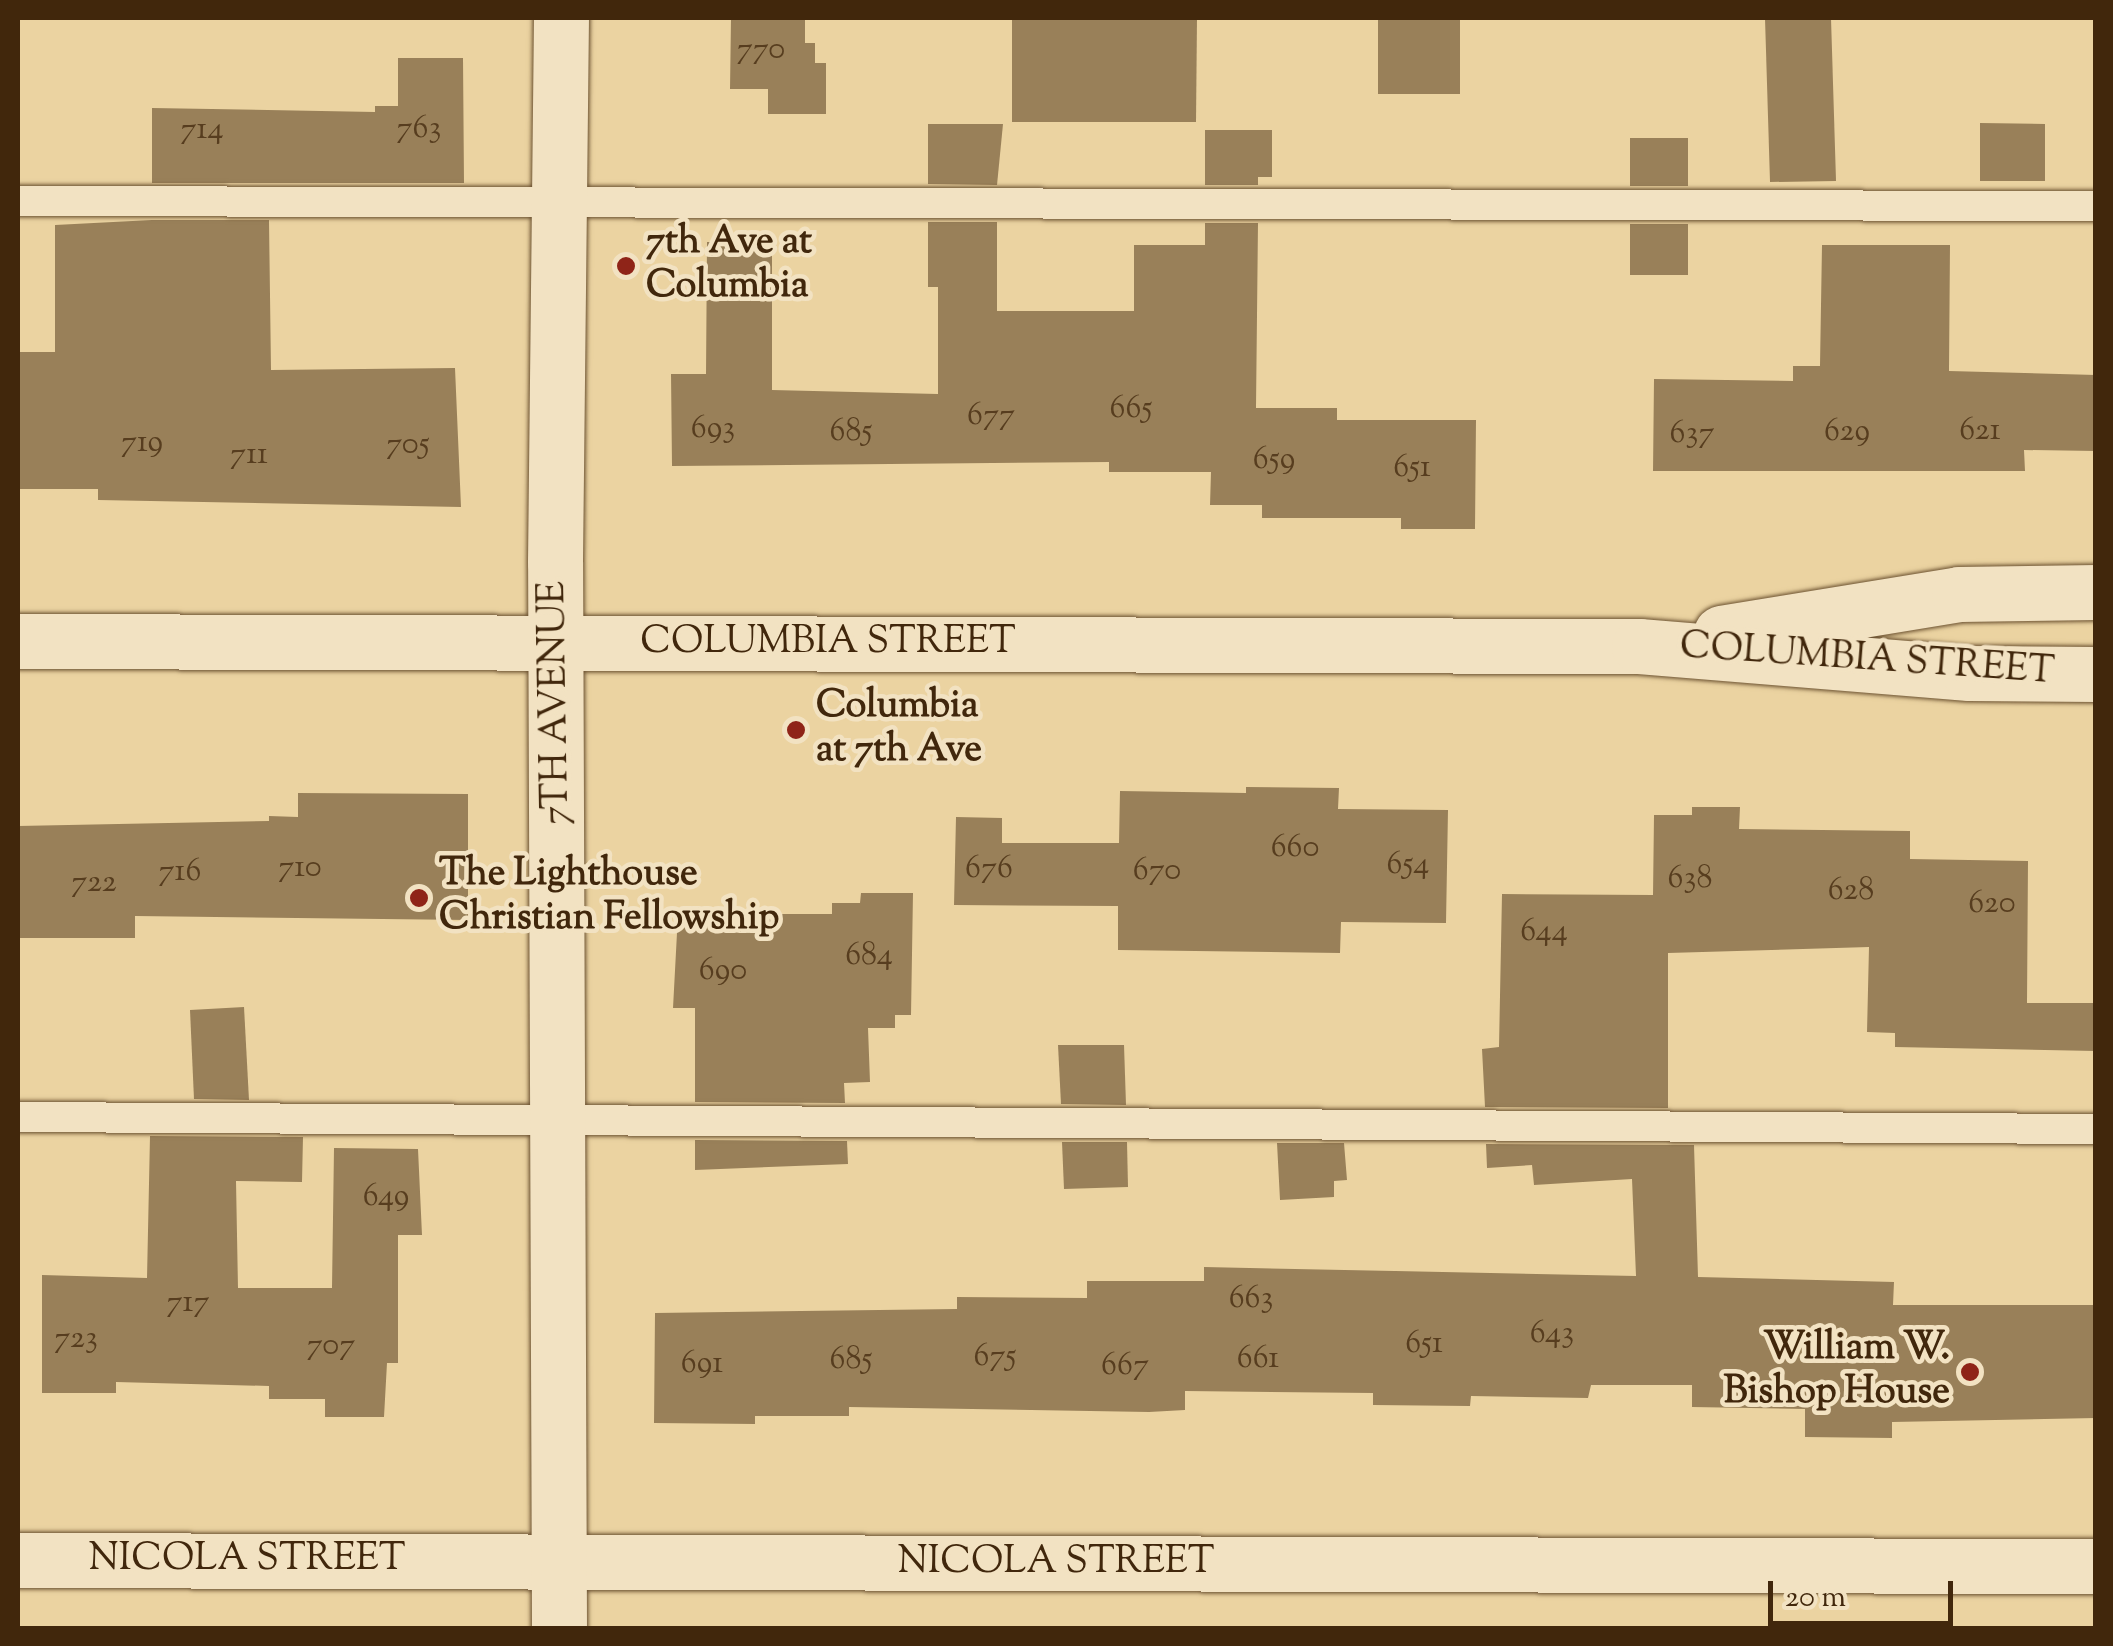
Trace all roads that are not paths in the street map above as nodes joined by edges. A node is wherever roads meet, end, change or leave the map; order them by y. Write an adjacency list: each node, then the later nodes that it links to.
1 (561, 18): 3 (street, 7TH AVENUE)
2 (18, 200): 3 (lane)
3 (556, 201): 4 (lane); 7 (street, 7TH AVENUE)
4 (2096, 206)
5 (2096, 592): 8 (street, COLUMBIA STREET)
6 (18, 641): 7 (street, COLUMBIA STREET)
7 (555, 643): 8 (street, COLUMBIA STREET); 11 (street, 7TH AVENUE)
8 (1639, 646): 9 (street, COLUMBIA STREET)
9 (2096, 674)
10 (18, 1118): 11 (lane)
11 (561, 1120): 12 (lane); 14 (street, 7TH AVENUE)
12 (2096, 1129)
13 (18, 1560): 14 (street, NICOLA STREET)
14 (558, 1564): 15 (street, NICOLA STREET); 16 (street, 7TH AVENUE)
15 (2096, 1566)
16 (558, 1628)

